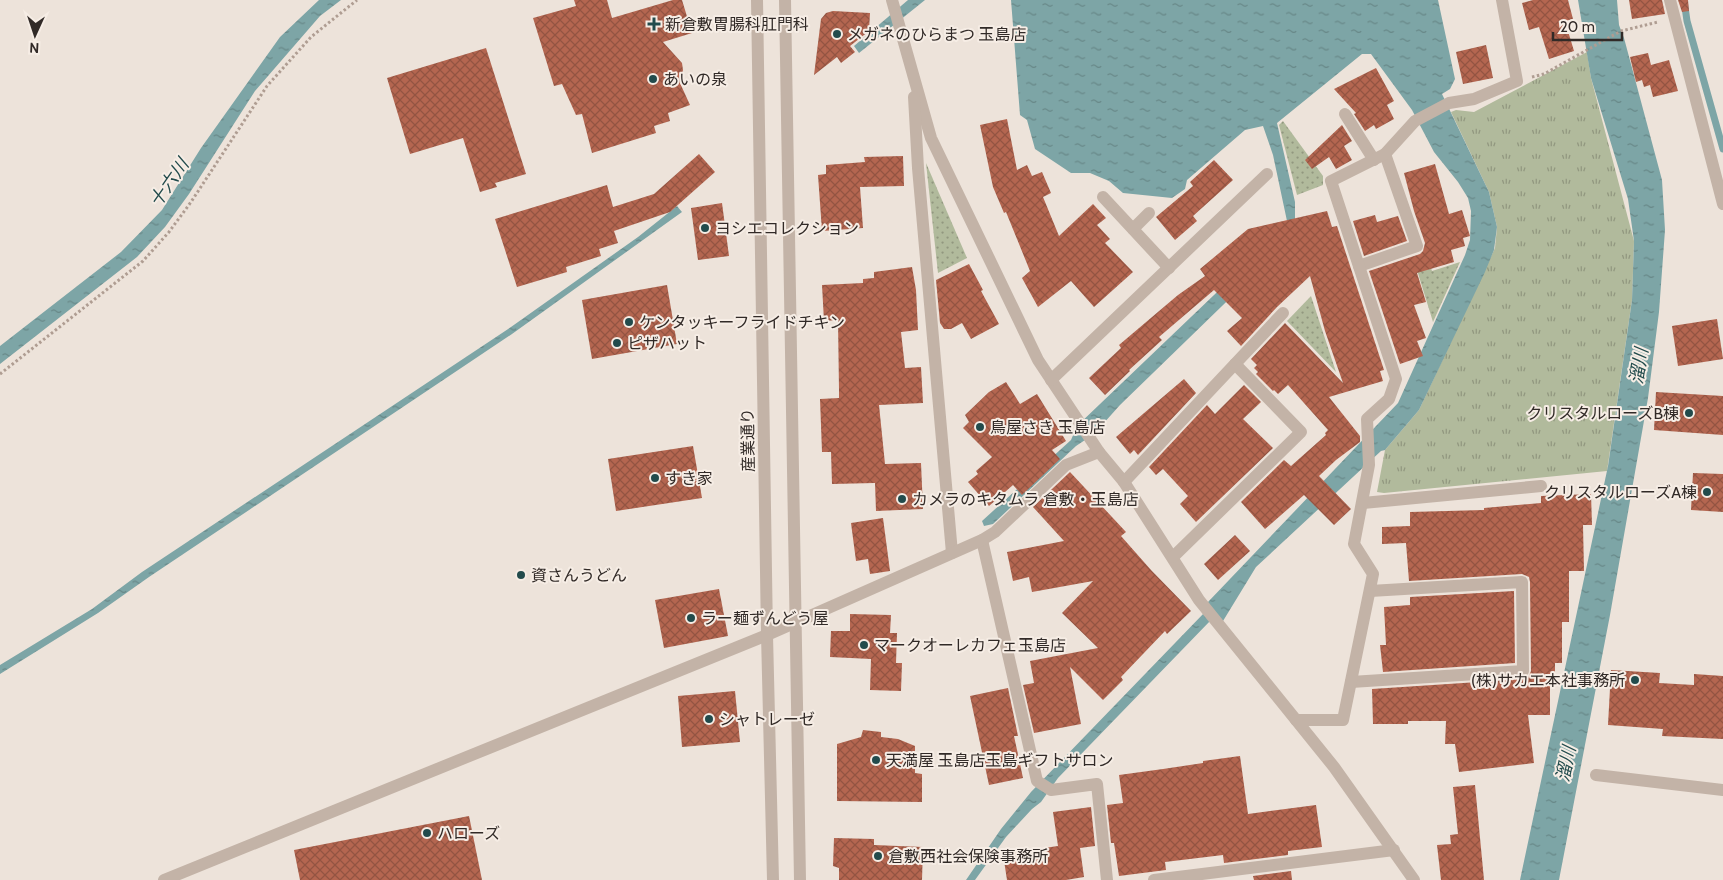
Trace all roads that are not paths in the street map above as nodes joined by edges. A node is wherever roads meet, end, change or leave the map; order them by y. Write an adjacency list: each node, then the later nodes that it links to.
1 (757, 0): 28 (street, 産業通り)
2 (785, 0): 27 (street)
3 (892, 0): 6 (street)
4 (1502, 0): 8 (street)
5 (1670, 0): 11 (street)
6 (913, 77): 18 (street); 24 (street)
7 (1344, 114): 8 (street)
8 (1380, 157): 14 (street); 14 (street)
9 (1267, 174): 15 (street)
10 (1103, 197): 13 (street)
11 (1722, 197)
12 (1149, 213): 13 (street)
13 (1133, 229): 15 (street)
14 (1359, 266): 22 (street)
15 (1169, 268): 18 (street)
16 (1284, 313): 17 (street)
17 (1235, 364): 20 (street); 25 (street)
18 (1051, 380): 19 (street)
19 (1099, 452): 20 (street); 23 (street)
20 (1124, 482): 25 (street)
21 (1541, 486): 22 (street)
22 (1363, 503): 26 (street)
23 (982, 540): 24 (street); 37 (street)
24 (952, 553): 27 (street)
25 (1173, 557): 30 (street)
26 (1370, 591): 29 (street); 29 (street)
27 (795, 623): 28 (street); 36 (street)
28 (767, 635): 34 (street); 35 (street, 産業通り)
29 (1351, 682): 30 (street)
30 (1296, 720): 33 (street)
31 (1596, 775): 32 (street)
32 (1723, 790)
33 (1394, 850): 38 (street); 39 (street)
34 (164, 880)
35 (773, 880)
36 (800, 880)
37 (1107, 880)
38 (1154, 880)
39 (1414, 880)

